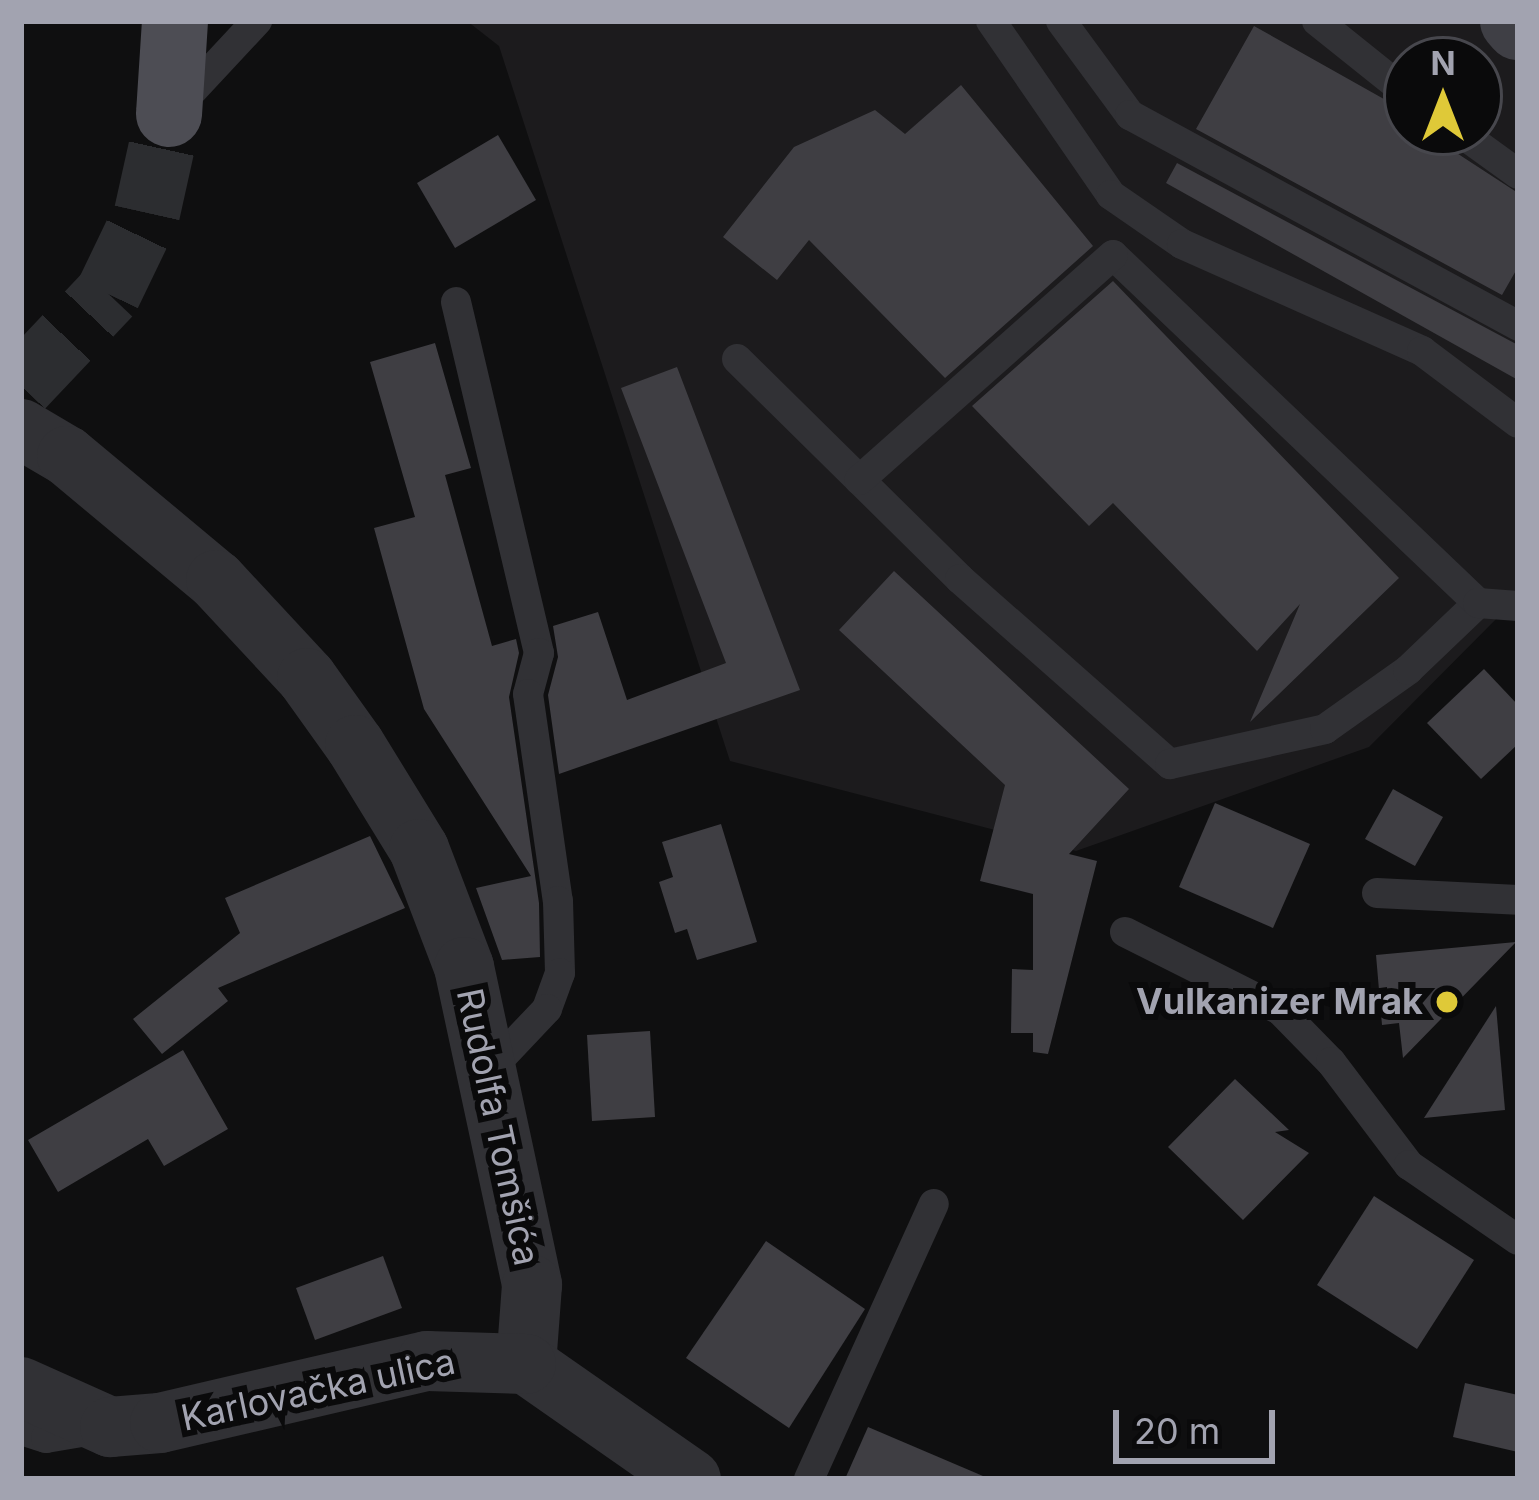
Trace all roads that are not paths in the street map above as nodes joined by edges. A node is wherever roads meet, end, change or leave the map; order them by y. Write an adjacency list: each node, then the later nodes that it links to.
1 (175, 21): 7 (main road)
2 (257, 21): 7 (lane)
3 (991, 21): 13 (lane)
4 (1061, 21): 11 (lane)
5 (1317, 21): 6 (lane)
6 (1383, 74)
7 (170, 114)
8 (1493, 156): 9 (lane)
9 (1518, 174)
10 (456, 302): 21 (lane)
11 (1518, 326)
12 (737, 359): 15 (lane)
13 (1518, 423)
14 (21, 429): 21 (street, Rudolfa Tomšića)
15 (860, 480): 16 (lane); 16 (lane)
16 (1478, 603): 17 (lane)
17 (1518, 606)
18 (1376, 892): 19 (lane)
19 (1518, 900)
20 (1125, 932): 23 (lane)
21 (490, 1069): 24 (street, Rudolfa Tomšića)
22 (934, 1204): 29 (lane)
23 (1518, 1240)
24 (526, 1364): 26 (street, Karlovačka ulica); 28 (street)
25 (21, 1387): 26 (street)
26 (110, 1427): 27 (lane, Karlovačka ulica)
27 (21, 1430)
28 (691, 1479)
29 (809, 1479)

